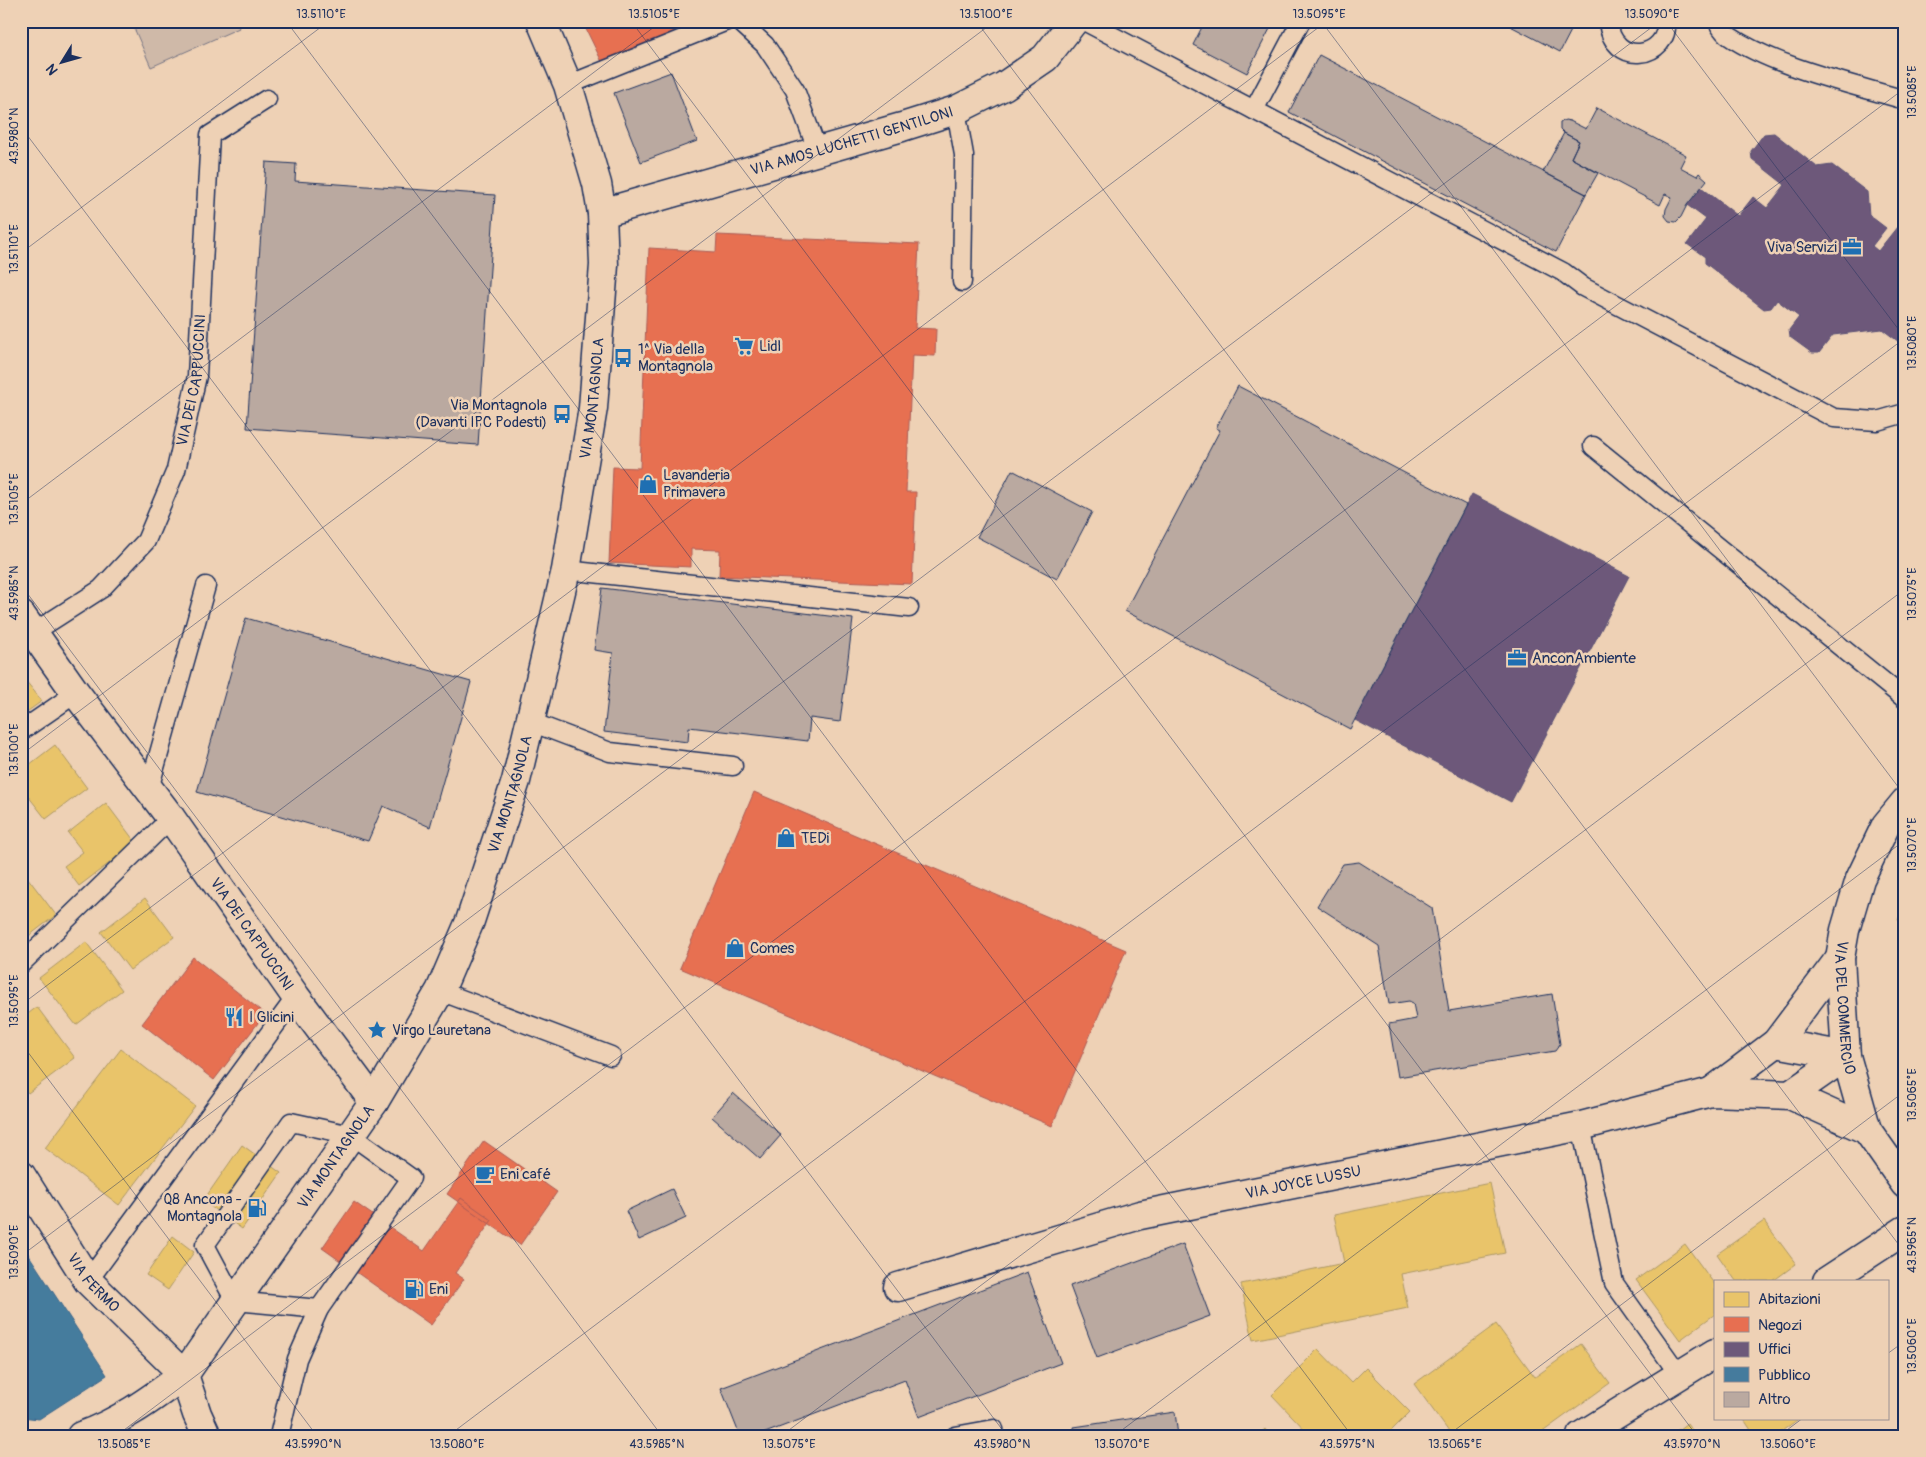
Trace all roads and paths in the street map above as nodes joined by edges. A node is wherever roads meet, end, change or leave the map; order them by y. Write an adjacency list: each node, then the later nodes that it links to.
1 (541, 21): 10 (street, VIA MONTAGNOLA)
2 (727, 21): 10 (lane)
3 (739, 21): 15 (lane)
4 (1074, 21): 13 (street, VIA AMOS LUCHETTI GENTILONI)
5 (1084, 21): 14 (lane)
6 (1301, 21): 14 (lane)
7 (1608, 21): 8 (lane)
8 (1666, 21)
9 (1717, 21): 12 (lane)
10 (568, 85): 16 (street, VIA MONTAGNOLA)
11 (268, 99): 23 (lane, VIA DEI CAPPUCCINI)
12 (1905, 100)
13 (956, 110): 15 (street, VIA AMOS LUCHETTI GENTILONI); 17 (lane)
14 (1254, 110): 18 (lane)
15 (818, 152): 16 (street, VIA AMOS LUCHETTI GENTILONI)
16 (602, 213): 20 (street, VIA MONTAGNOLA)
17 (962, 282)
18 (1905, 413)
19 (1593, 446): 25 (lane)
20 (566, 570): 22 (lane); 26 (street, VIA MONTAGNOLA)
21 (206, 586): 29 (lane)
22 (909, 608)
23 (28, 624): 24 (street, VIA DEI CAPPUCCINI)
24 (76, 693): 27 (lane); 29 (street, VIA DEI CAPPUCCINI)
25 (1905, 699)
26 (531, 722): 28 (lane); 34 (street, VIA MONTAGNOLA)
27 (21, 731)
28 (733, 766)
29 (149, 789): 31 (street, VIA DEI CAPPUCCINI)
30 (1905, 802): 32 (street, VIA DEL COMMERCIO)
31 (171, 818): 33 (lane); 35 (street, VIA DEI CAPPUCCINI)
32 (1840, 958): 36 (street, VIA JOYCE LUSSU); 38 (street, VIA DEL COMMERCIO)
33 (21, 964)
34 (440, 991): 37 (lane); 41 (street, VIA MONTAGNOLA)
35 (296, 997): 41 (street, VIA DEI CAPPUCCINI); 49 (lane)
36 (1776, 1043): 38 (street); 39 (street, VIA JOYCE LUSSU)
37 (610, 1056)
38 (1846, 1056): 40 (street); 43 (street, VIA DEL COMMERCIO)
39 (1711, 1092): 40 (street, VIA JOYCE LUSSU); 42 (street, VIA JOYCE LUSSU)
40 (1790, 1095): 43 (street, VIA JOYCE LUSSU)
41 (374, 1102): 44 (street, VIA MONTAGNOLA)
42 (1580, 1126): 50 (street, VIA JOYCE LUSSU); 55 (lane)
43 (1867, 1130): 46 (street, VIA DEL COMMERCIO)
44 (351, 1135): 51 (street, VIA MONTAGNOLA); 51 (lane); 52 (lane)
45 (21, 1175): 49 (street, VIA FERMO)
46 (1905, 1184)
47 (1905, 1230): 48 (street)
48 (1829, 1280)
49 (88, 1281): 54 (street, VIA FERMO)
50 (898, 1287)
51 (235, 1300): 52 (lane); 54 (street, VIA MONTAGNOLA)
52 (319, 1309): 58 (lane)
53 (1714, 1354): 55 (street)
54 (184, 1375): 56 (street, VIA MONTAGNOLA); 57 (street)
55 (1680, 1376): 61 (street)
56 (81, 1436)
57 (207, 1436)
58 (279, 1436)
59 (955, 1436): 60 (lane)
60 (995, 1436)
61 (1580, 1436)

